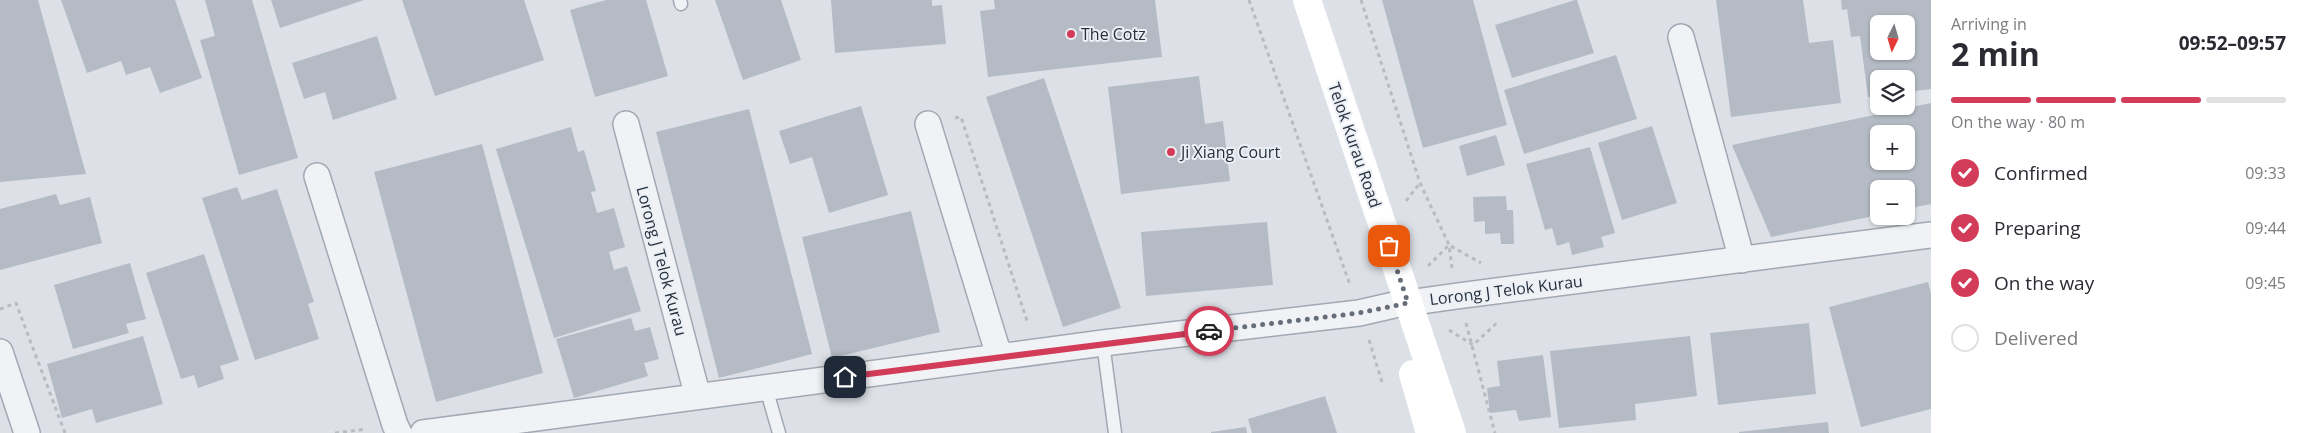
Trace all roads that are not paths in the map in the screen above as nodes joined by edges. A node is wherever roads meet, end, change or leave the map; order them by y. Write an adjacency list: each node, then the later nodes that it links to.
1 (1291, 0): 9 (street, Telok Kurau Road)
2 (1307, 0): 9 (street, Telok Kurau Road)
3 (1681, 37): 8 (street)
4 (626, 124): 14 (street, Lorong J Telok Kurau)
5 (928, 124): 12 (street)
6 (317, 176): 16 (street)
7 (1931, 236): 8 (street, Lorong J Telok Kurau)
8 (1742, 260): 9 (street, Lorong J Telok Kurau)
9 (1401, 304): 10 (street, Lorong J Telok Kurau); 20 (street, Telok Kurau Road); 21 (street, Telok Kurau Road)
10 (1103, 343): 12 (street, Lorong J Telok Kurau); 19 (lane)
11 (0, 352): 15 (street)
12 (1002, 356): 13 (street, Lorong J Telok Kurau)
13 (766, 388): 14 (street, Lorong J Telok Kurau); 18 (lane)
14 (700, 396): 17 (street, Lorong J Telok Kurau)
15 (27, 433)
16 (400, 433)
17 (423, 433)
18 (780, 433)
19 (1115, 433)
20 (1430, 433)
21 (1452, 433)

